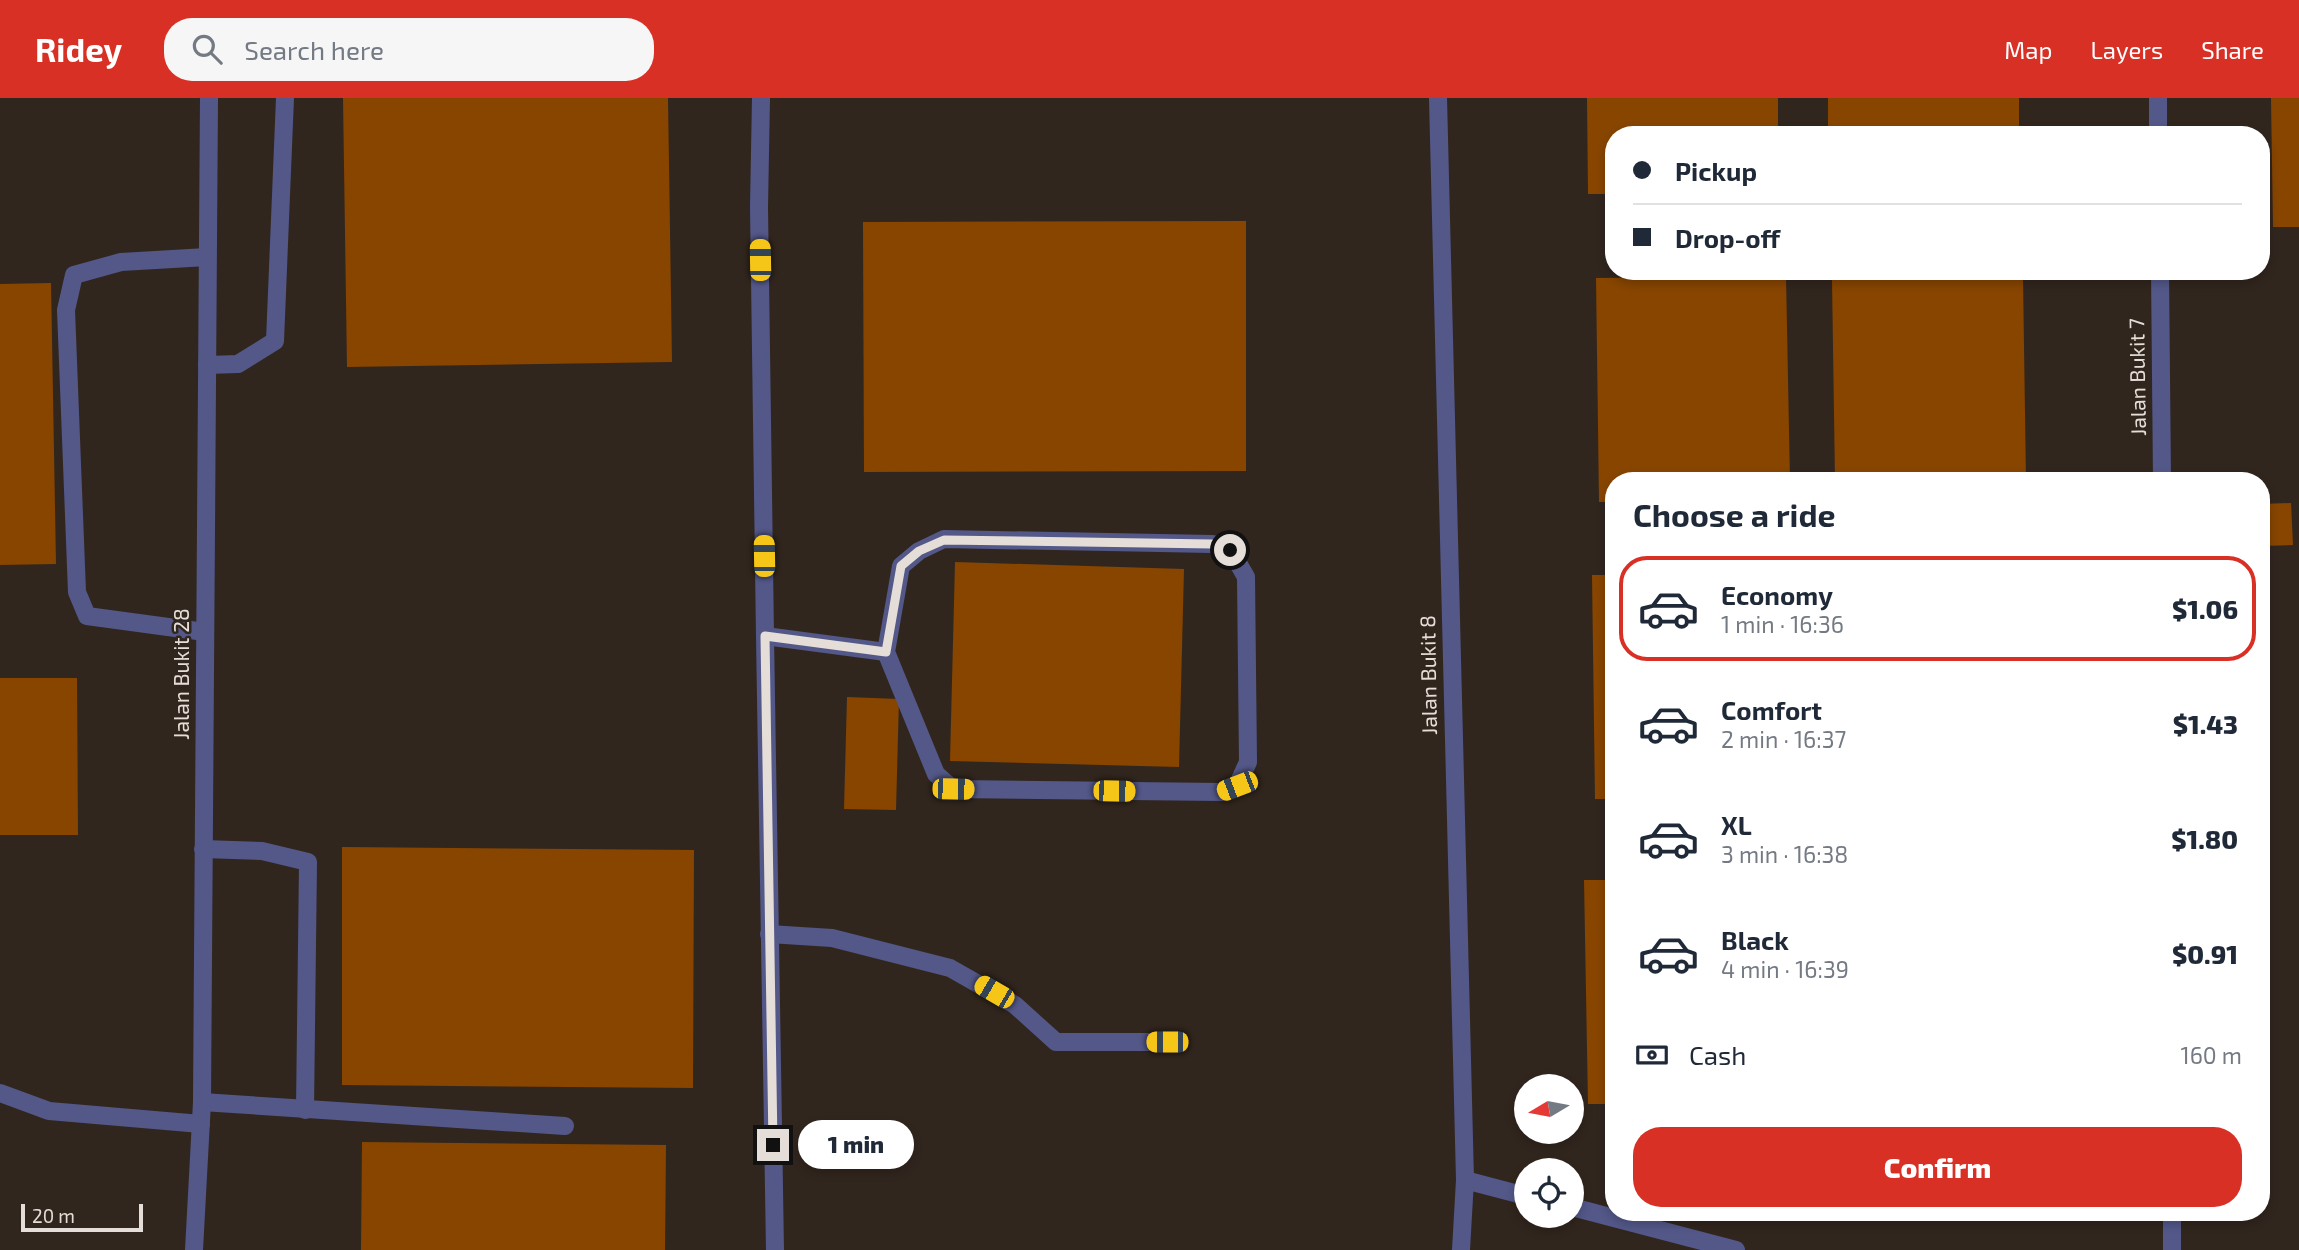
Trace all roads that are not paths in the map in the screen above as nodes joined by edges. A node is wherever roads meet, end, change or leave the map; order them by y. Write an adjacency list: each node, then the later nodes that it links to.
1 (209, 98): 7 (street, Jalan Bukit 28)
2 (285, 98): 9 (street)
3 (761, 98): 12 (street)
4 (1438, 98): 22 (street, Jalan Bukit 8)
5 (2158, 98): 6 (street)
6 (2158, 126)
7 (207, 257): 9 (street, Jalan Bukit 28); 11 (street)
8 (2160, 280): 10 (street, Jalan Bukit 7)
9 (207, 365): 11 (street, Jalan Bukit 28)
10 (2162, 472)
11 (205, 632): 14 (street, Jalan Bukit 28)
12 (765, 636): 13 (street); 15 (street)
13 (886, 652): 13 (street)
14 (203, 849): 18 (street, Jalan Bukit 28); 19 (street)
15 (769, 934): 16 (street); 29 (street)
16 (1167, 1042)
17 (0, 1093): 20 (street)
18 (202, 1102): 19 (street); 20 (street, Jalan Bukit 28)
19 (305, 1110): 21 (street)
20 (201, 1124): 28 (street, Jalan Bukit 28)
21 (565, 1126)
22 (1465, 1180): 23 (street); 30 (street, Jalan Bukit 8)
23 (1514, 1193)
24 (1584, 1211): 25 (street)
25 (1605, 1216)
26 (1623, 1221): 31 (street)
27 (2172, 1221): 32 (street)
28 (194, 1250)
29 (775, 1250)
30 (1461, 1250)
31 (1736, 1250)
32 (2172, 1250)

